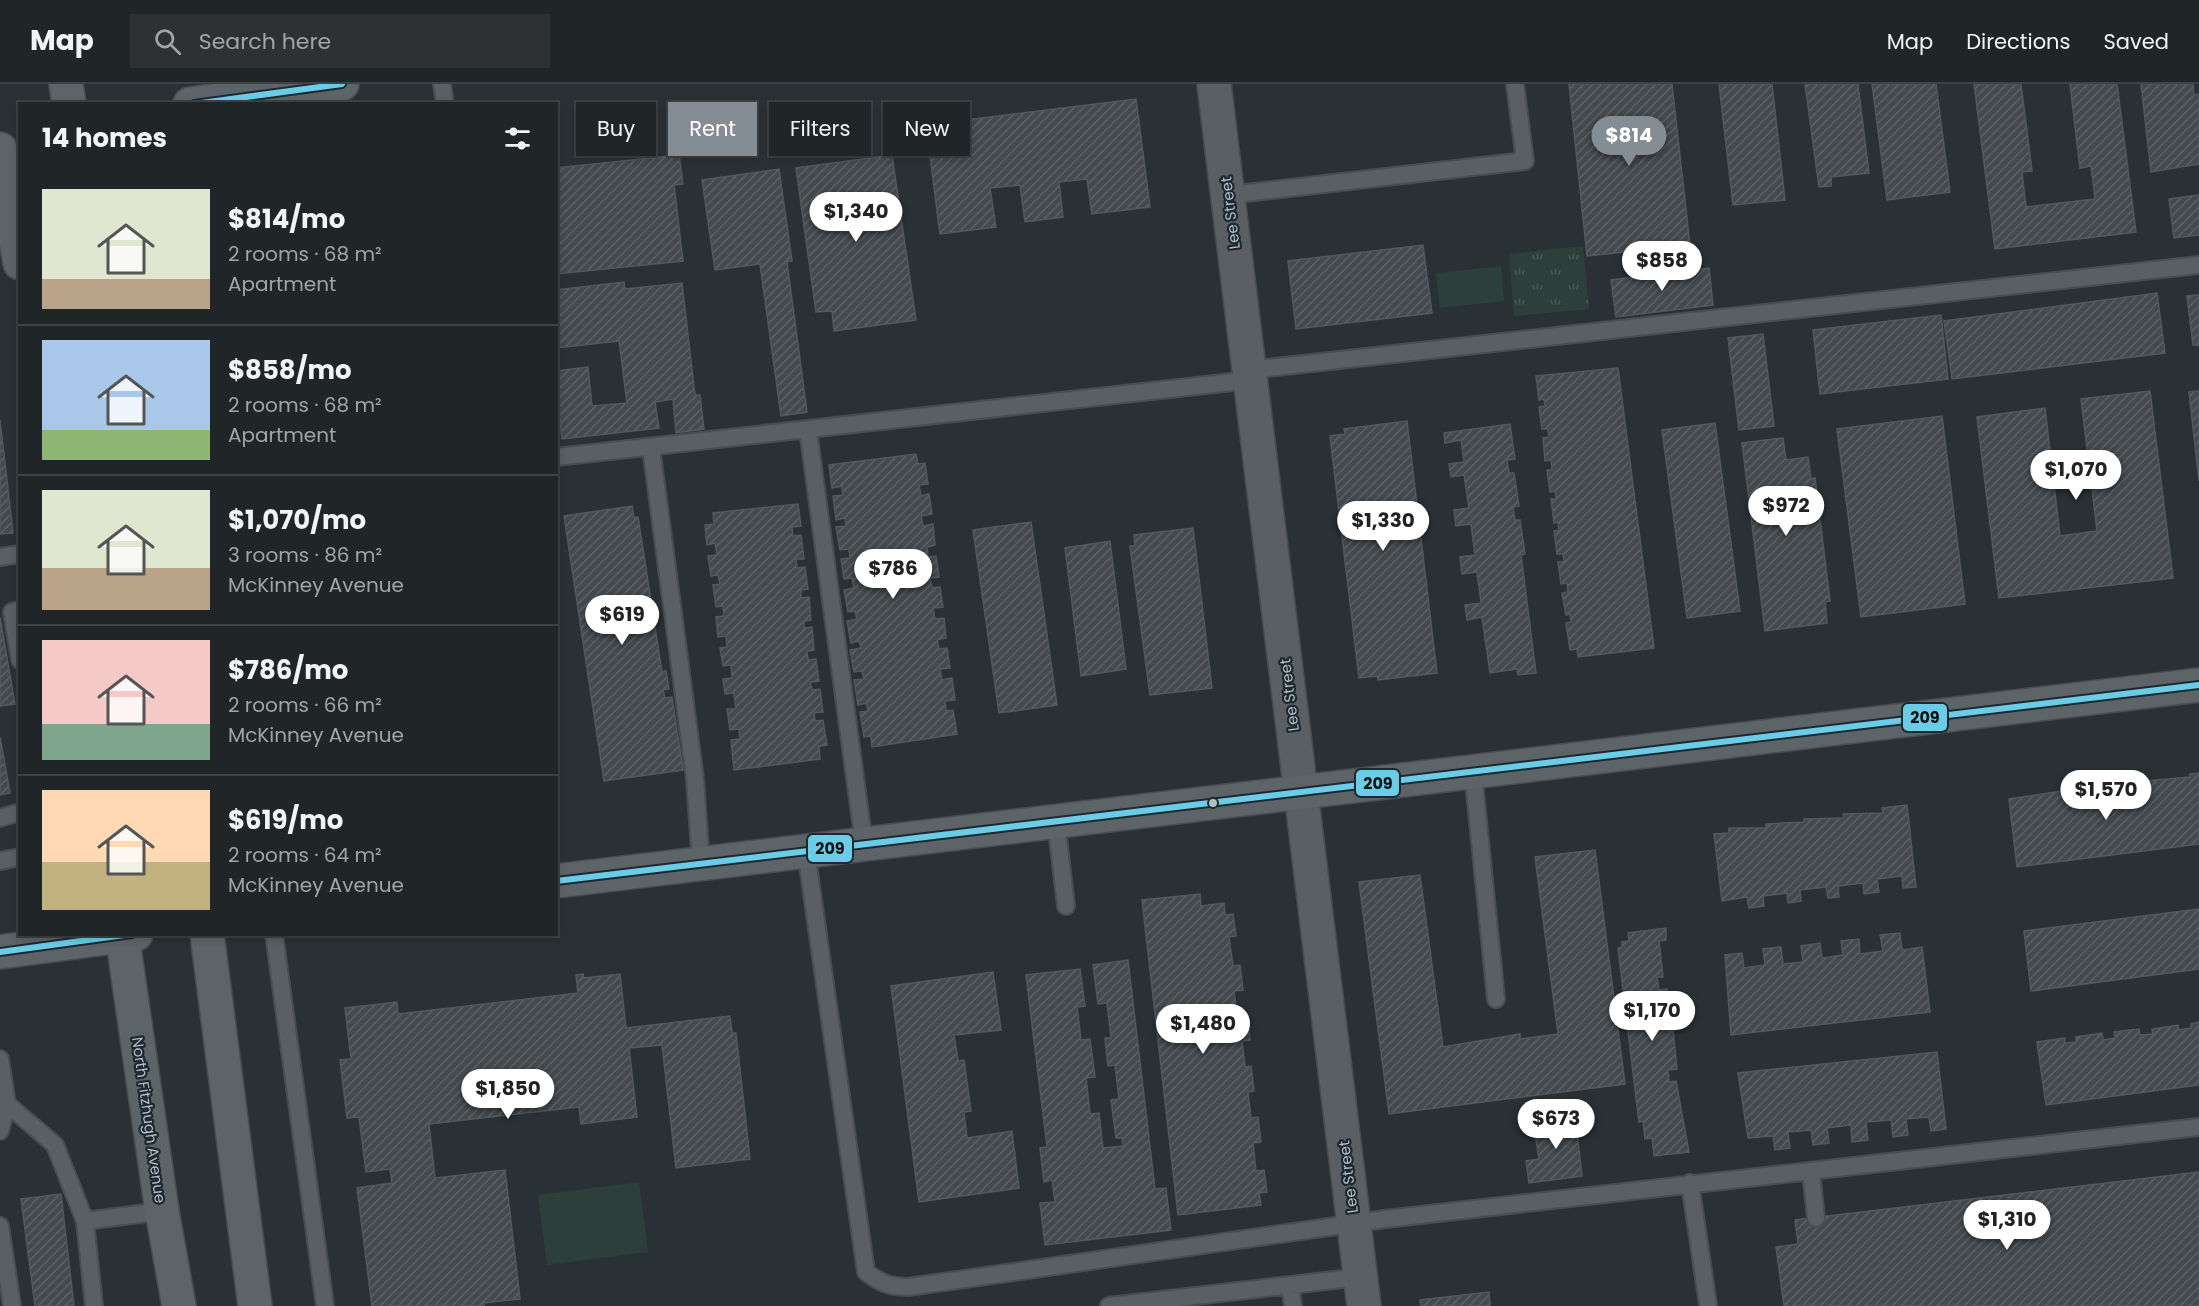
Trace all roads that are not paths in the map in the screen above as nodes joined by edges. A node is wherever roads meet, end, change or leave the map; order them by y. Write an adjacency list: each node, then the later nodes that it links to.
1 (66, 84): 8 (street)
2 (342, 84): 7 (street)
3 (442, 84): 10 (lane)
4 (1214, 84): 14 (street, Lee Street)
5 (1515, 84): 14 (lane)
6 (259, 89): 7 (street); 9 (street)
7 (298, 96)
8 (69, 102)
9 (199, 102)
10 (445, 102)
11 (18, 136): 12 (street)
12 (0, 140)
13 (0, 149): 15 (street)
14 (1228, 195): 17 (street, Lee Street)
15 (18, 252)
16 (2199, 265): 17 (lane)
17 (1250, 375): 18 (lane); 27 (street, Lee Street)
18 (808, 430): 19 (lane); 31 (lane)
19 (651, 447): 20 (lane); 35 (lane)
20 (558, 457)
21 (18, 554): 22 (lane)
22 (0, 557)
23 (18, 610): 24 (lane)
24 (18, 648)
25 (2199, 686): 26 (street)
26 (1473, 772): 27 (street); 43 (lane)
27 (1301, 792): 30 (street); 53 (street, Lee Street)
28 (18, 813): 29 (lane)
29 (0, 818)
30 (1056, 821): 31 (street); 37 (lane)
31 (864, 844): 32 (street)
32 (806, 851): 35 (street); 53 (lane)
33 (18, 857): 34 (lane)
34 (0, 861)
35 (701, 864): 36 (street)
36 (558, 881)
37 (1066, 906)
38 (120, 936): 42 (street)
39 (127, 936): 50 (street, North Fitzhugh Avenue)
40 (207, 936): 61 (street)
41 (274, 936): 62 (lane)
42 (0, 952)
43 (1496, 999)
44 (0, 1059): 45 (lane)
45 (4, 1104): 47 (lane); 52 (lane)
46 (2199, 1127): 48 (lane)
47 (0, 1131)
48 (1811, 1172): 49 (lane); 51 (lane)
49 (1690, 1183): 53 (lane); 57 (lane)
50 (162, 1211): 52 (lane); 60 (street, North Fitzhugh Avenue)
51 (1816, 1218)
52 (85, 1221): 59 (lane)
53 (1354, 1223): 56 (street, Lee Street)
54 (0, 1226): 58 (lane)
55 (1290, 1285): 56 (lane); 63 (lane); 64 (lane)
56 (1362, 1292)
57 (1708, 1305)
58 (12, 1306)
59 (94, 1306)
60 (179, 1306)
61 (255, 1306)
62 (325, 1306)
63 (1109, 1306)
64 (1293, 1306)

